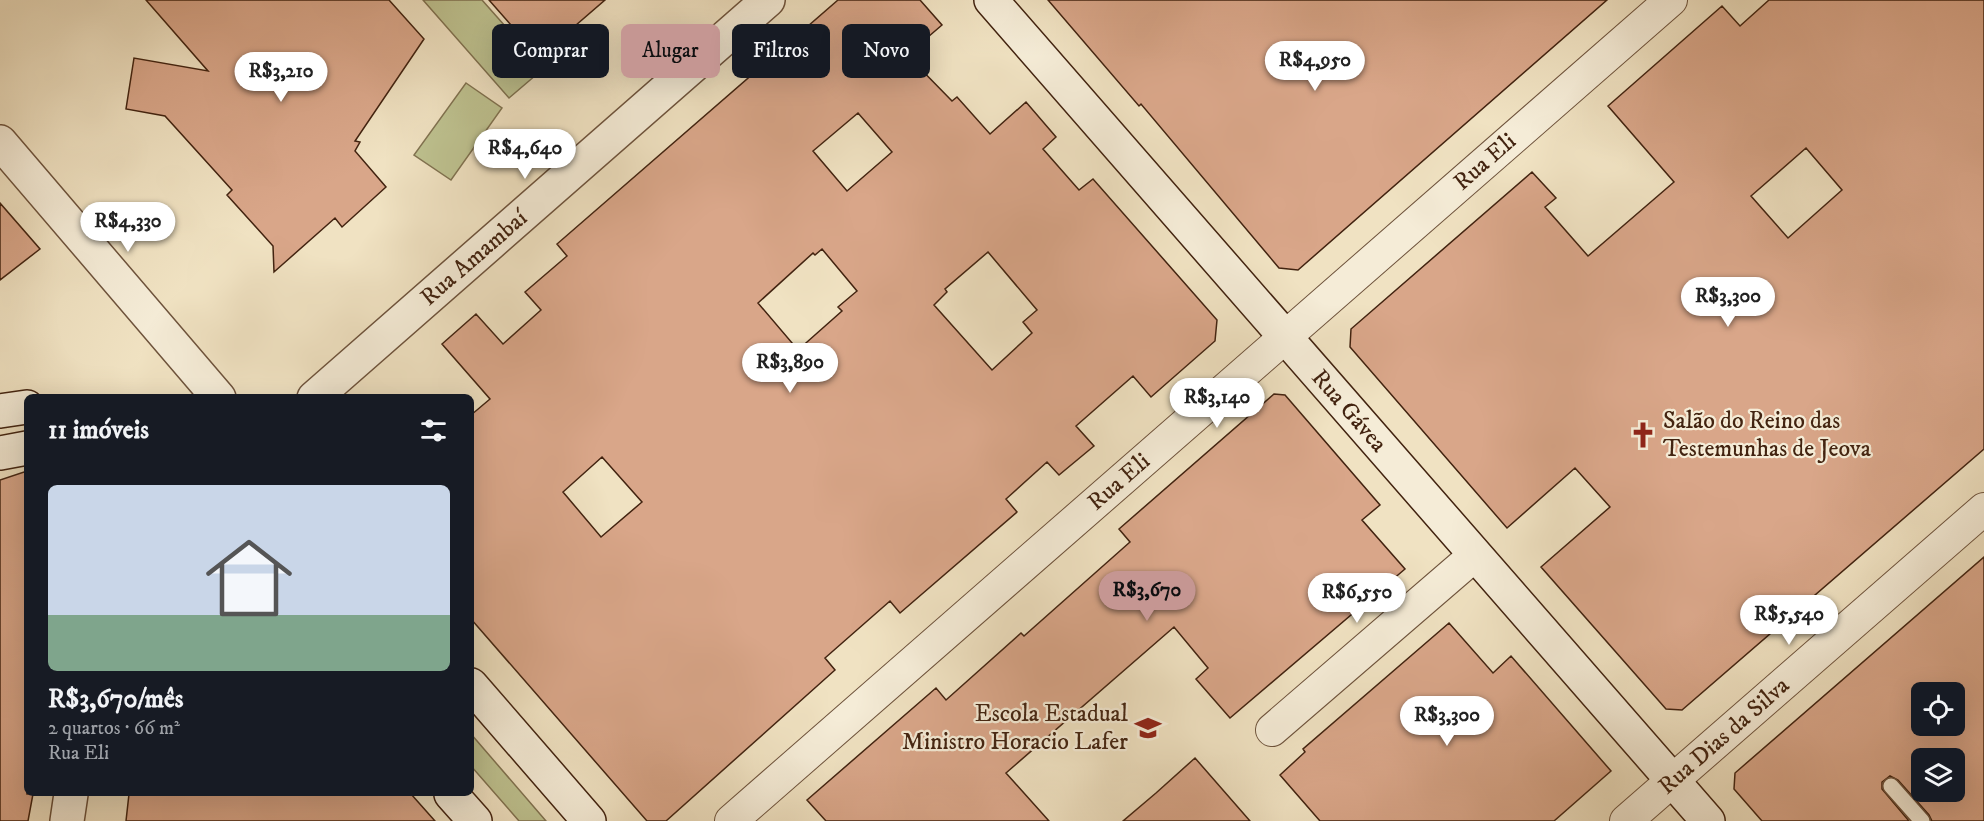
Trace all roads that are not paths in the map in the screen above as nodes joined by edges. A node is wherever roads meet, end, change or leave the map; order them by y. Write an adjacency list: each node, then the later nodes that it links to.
1 (768, 0): 7 (main road, Rua Amambaí)
2 (991, 0): 5 (main road, Rua Gávea)
3 (1671, 0): 5 (street, Rua Eli)
4 (1, 145): 6 (main road)
5 (1285, 337): 13 (main road, Rua Gávea); 24 (street, Rua Eli)
6 (216, 394)
7 (319, 394)
8 (24, 407): 9 (main road)
9 (0, 411)
10 (24, 449): 11 (main road)
11 (0, 453)
12 (1984, 509): 16 (street, Rua Dias da Silva)
13 (1475, 555): 15 (street); 16 (main road, Rua Gávea)
14 (474, 688): 23 (main road)
15 (1272, 730)
16 (1673, 780): 25 (street, Rua Dias da Silva); 26 (main road, Rua Gávea)
17 (1891, 786): 20 (lane)
18 (71, 796): 21 (main road)
19 (453, 796): 22 (main road)
20 (1915, 819)
21 (67, 821)
22 (475, 821)
23 (589, 821)
24 (731, 821)
25 (1626, 821)
26 (1708, 821)

